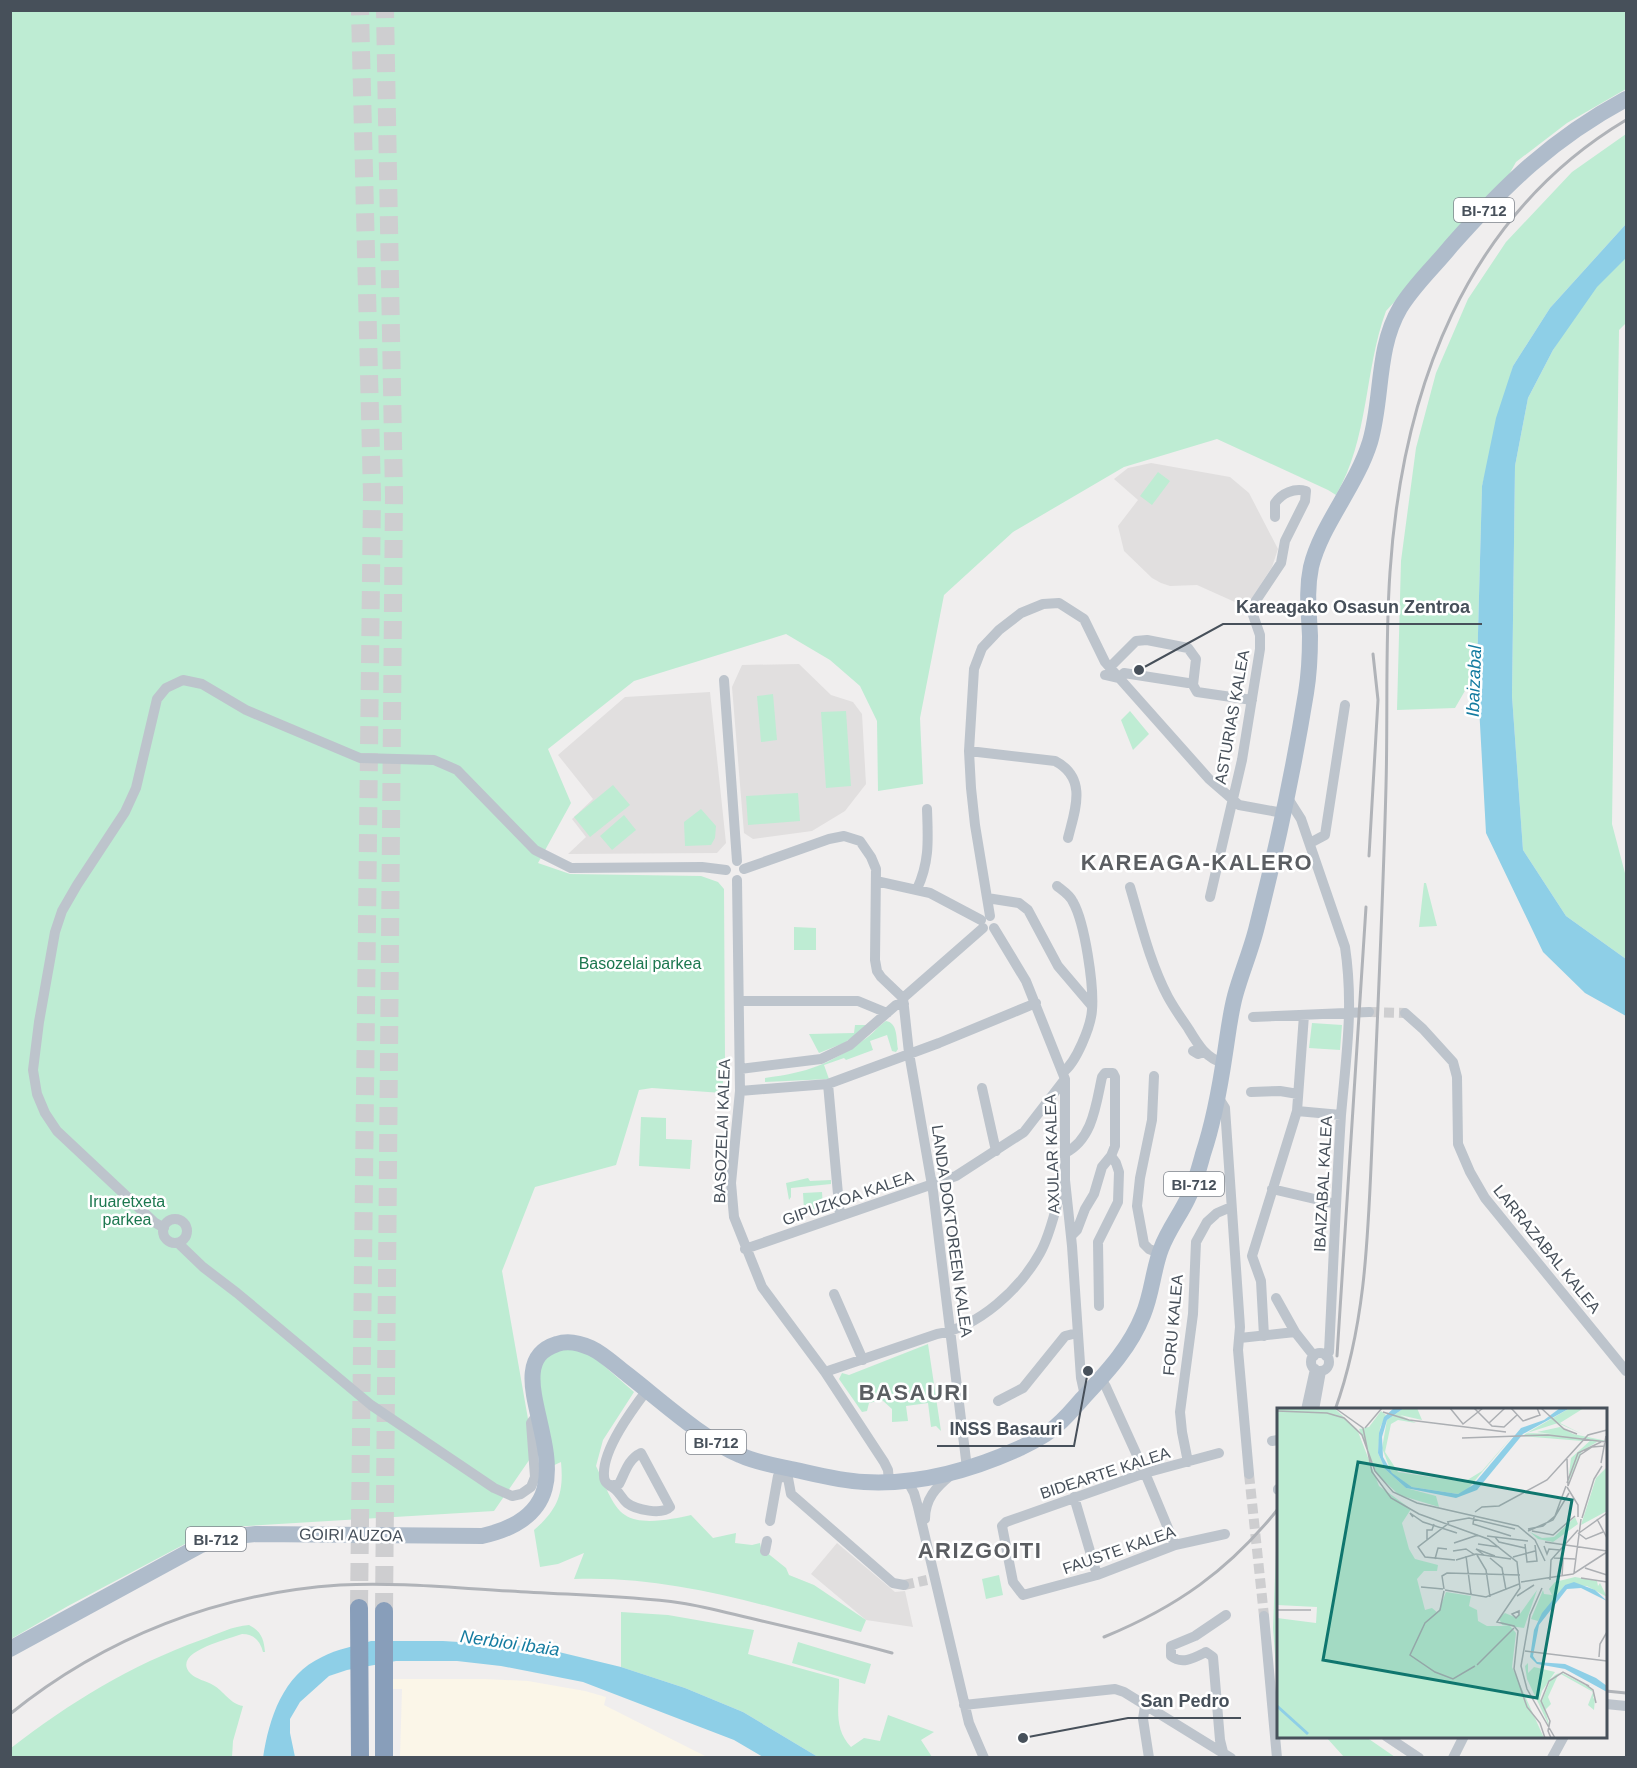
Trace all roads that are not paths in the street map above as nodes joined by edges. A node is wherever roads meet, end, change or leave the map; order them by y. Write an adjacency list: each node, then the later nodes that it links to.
1 (1626, 99): 11 (main road, BI-712)
2 (1275, 517): 7 (street, ASTURIAS KALEA)
3 (1107, 671): 4 (street); 7 (street); 9 (street)
4 (1118, 678): 6 (street); 10 (street)
5 (724, 680): 15 (street)
6 (1188, 683)
7 (1252, 700): 10 (street, ASTURIAS KALEA)
8 (1345, 705): 14 (street)
9 (969, 751): 13 (street); 23 (street)
10 (1232, 798): 11 (street); 22 (street, ASTURIAS KALEA)
11 (1285, 805): 14 (street, IBAIZABAL KALEA); 36 (main road, BI-712)
12 (927, 809): 21 (street)
13 (1068, 838)
14 (1310, 843): 31 (street, IBAIZABAL KALEA)
15 (741, 865): 16 (street); 17 (street); 18 (street)
16 (726, 870): 17 (street); 57 (street)
17 (737, 880): 25 (street, BASOZELAI KALEA)
18 (876, 881): 21 (street); 26 (street)
19 (1057, 886): 28 (street, GIPUZKOA KALEA)
20 (1130, 887): 36 (street)
21 (917, 889): 24 (street)
22 (1210, 897)
23 (987, 898): 24 (street); 28 (street)
24 (987, 923): 26 (street); 27 (street, AXULAR KALEA)
25 (740, 1001): 30 (street); 37 (street, BASOZELAI KALEA)
26 (903, 1001): 30 (street); 35 (street, LANDA DOKTOREEN KALEA)
27 (1036, 1003): 35 (street); 38 (street, AXULAR KALEA)
28 (1092, 1006): 38 (street, GIPUZKOA KALEA)
29 (1369, 1012): 31 (street)
30 (887, 1013): 37 (street)
31 (1350, 1013): 33 (street); 47 (street, IBAIZABAL KALEA)
32 (1405, 1013): 74 (street, LARRAZABAL KALEA)
33 (1304, 1015): 34 (street); 44 (street)
34 (1253, 1017)
35 (909, 1053): 40 (street); 52 (street, LANDA DOKTOREEN KALEA)
36 (1224, 1063): 45 (main road, BI-712)
37 (740, 1069): 42 (street, BASOZELAI KALEA)
38 (1064, 1076): 48 (street, GIPUZKOA KALEA); 49 (street, AXULAR KALEA)
39 (1154, 1076): 61 (street)
40 (828, 1084): 42 (street); 56 (street)
41 (982, 1088): 48 (street)
42 (740, 1091): 60 (street, BASOZELAI KALEA)
43 (1251, 1092): 44 (street)
44 (1298, 1094): 46 (street)
45 (1218, 1097): 55 (street); 61 (main road, BI-712)
46 (1297, 1111): 47 (street); 53 (street)
47 (1341, 1115): 54 (street, IBAIZABAL KALEA)
48 (996, 1151): 52 (street, GIPUZKOA KALEA)
49 (1065, 1153): 50 (street); 51 (street, AXULAR KALEA)
50 (1111, 1156): 58 (street); 64 (street)
51 (1065, 1180): 58 (street, AXULAR KALEA); 65 (street)
52 (932, 1185): 56 (street, GIPUZKOA KALEA); 65 (street, LANDA DOKTOREEN KALEA)
53 (1272, 1189): 54 (street); 68 (street)
54 (1336, 1204): 71 (street, IBAIZABAL KALEA)
55 (1231, 1207): 69 (street); 84 (street, FORU KALEA)
56 (840, 1216): 60 (street, GIPUZKOA KALEA)
57 (164, 1228): 59 (street); 59 (street)
58 (1071, 1236): 67 (street, AXULAR KALEA)
59 (178, 1242): 82 (street)
60 (745, 1249): 75 (street, BASOZELAI KALEA)
61 (1159, 1253): 76 (main road, BI-712)
62 (834, 1294): 72 (street)
63 (1276, 1298): 66 (street)
64 (1099, 1306)
65 (951, 1332): 72 (street); 85 (street, LANDA DOKTOREEN KALEA)
66 (1295, 1332): 68 (street); 70 (street)
67 (1077, 1333): 78 (street, AXULAR KALEA); 79 (street)
68 (1264, 1336): 69 (street)
69 (1240, 1338): 88 (street)
70 (1314, 1356): 71 (street); 73 (street)
71 (1326, 1356): 73 (street)
72 (863, 1360): 75 (street)
73 (1318, 1370): 80 (street); 81 (street)
74 (1626, 1371)
75 (825, 1372): 90 (street, BASOZELAI KALEA)
76 (1101, 1379): 78 (main road, BI-712); 87 (street)
77 (647, 1390): 82 (main road, GOIRI AUZOA / BI-712); 86 (main road, BI-712); 92 (street)
78 (1085, 1396): 85 (main road, BI-712)
79 (998, 1401)
80 (1307, 1408)
81 (1314, 1408)
82 (538, 1418): 105 (main road, GOIRI AUZOA / BI-712)
83 (1219, 1453): 84 (street, BIDEARTE KALEA)
84 (1188, 1462): 87 (street, BIDEARTE KALEA)
85 (962, 1470): 91 (main road, BI-712)
86 (789, 1473): 90 (main road, BI-712); 94 (street); 100 (street)
87 (1145, 1473): 93 (street, BIDEARTE KALEA); 98 (street)
88 (1249, 1474)
89 (908, 1480): 90 (main road, BI-712); 91 (main road, BI-712); 97 (street)
90 (889, 1482)
91 (930, 1483): 97 (street)
92 (610, 1486): 92 (street)
93 (1074, 1497): 95 (street, BIDEARTE KALEA); 99 (street)
94 (770, 1521)
95 (1002, 1526): 99 (street, FAUSTE KALEA)
96 (1225, 1534): 98 (street, FAUSTE KALEA)
97 (926, 1540): 107 (street)
98 (1174, 1545): 99 (street, FAUSTE KALEA)
99 (1097, 1575)
100 (904, 1585)
101 (1226, 1615): 113 (street)
102 (359, 1616): 114 (highway)
103 (1264, 1616): 118 (street)
104 (384, 1618): 115 (highway)
105 (10, 1649)
106 (1607, 1704): 109 (street)
107 (964, 1705): 108 (street); 116 (street)
108 (1145, 1706): 113 (street); 117 (street)
109 (1626, 1706)
110 (1388, 1738): 119 (street)
111 (1463, 1738): 120 (street)
112 (1563, 1738): 121 (street)
113 (1227, 1755)
114 (360, 1758)
115 (384, 1758)
116 (984, 1758)
117 (1149, 1758)
118 (1277, 1758)
119 (1419, 1758)
120 (1453, 1758)
121 (1552, 1758)

